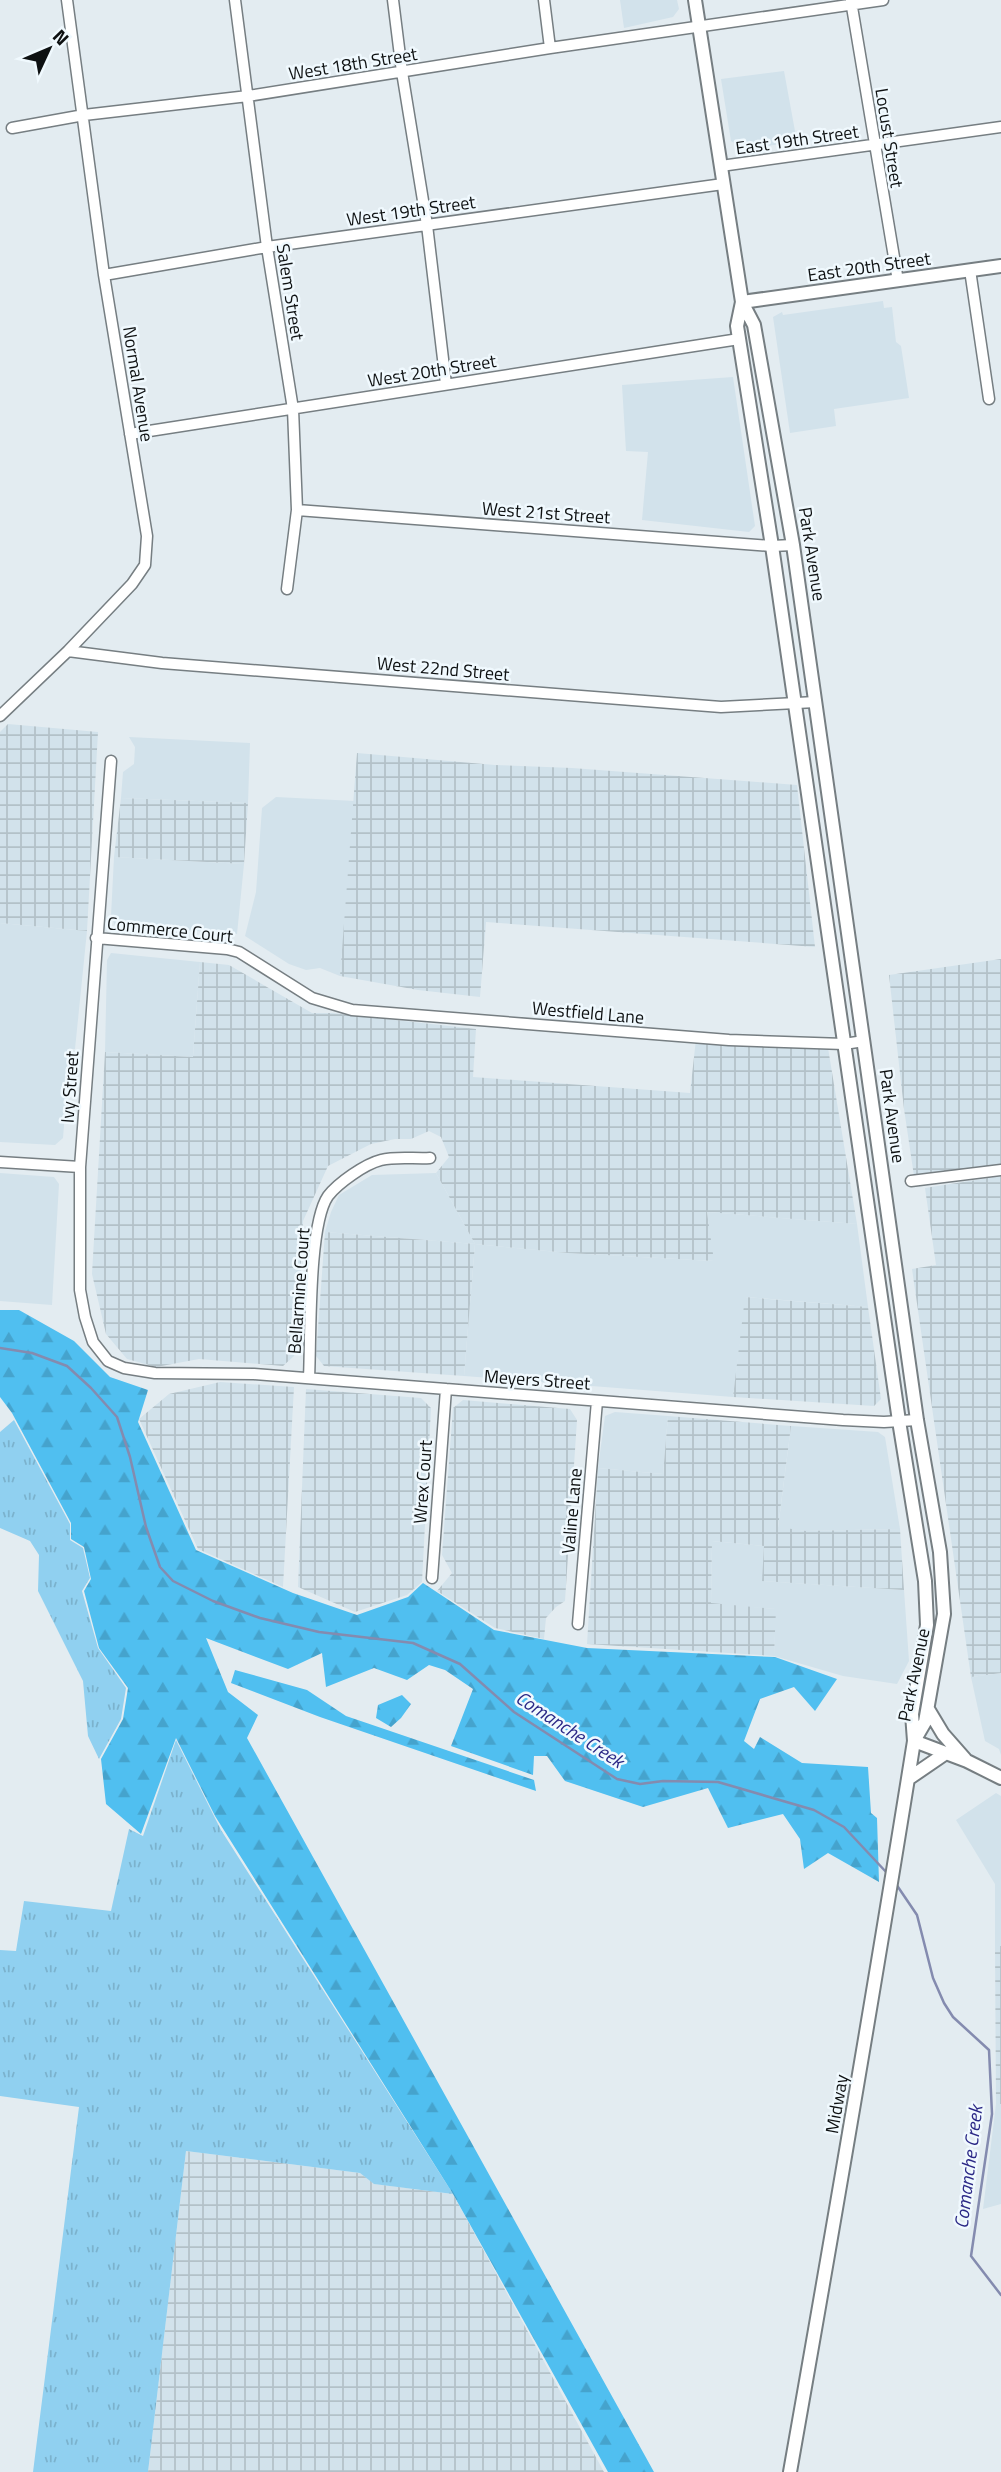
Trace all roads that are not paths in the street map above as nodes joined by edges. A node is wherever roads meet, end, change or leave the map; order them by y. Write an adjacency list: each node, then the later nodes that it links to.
1 (66, 0): 12 (street, Normal Avenue)
2 (235, 0): 11 (street, Salem Street)
3 (393, 0): 10 (street)
4 (544, 0): 9 (street)
5 (695, 0): 8 (main road, Park Avenue)
6 (883, 0): 7 (street, West 18th Street)
7 (851, 2): 8 (street, West 18th Street); 15 (street, Locust Street)
8 (698, 26): 9 (street, West 18th Street); 16 (main road, Park Avenue)
9 (550, 48): 10 (street, West 18th Street)
10 (402, 72): 11 (street, West 18th Street); 18 (street)
11 (248, 96): 12 (street, West 18th Street); 19 (street, Salem Street)
12 (84, 114): 14 (street, West 18th Street); 22 (street, Normal Avenue)
13 (1001, 127): 15 (street, East 19th Street)
14 (12, 128)
15 (874, 145): 16 (street, East 19th Street); 23 (street, Locust Street)
16 (721, 166): 17 (main road, Park Avenue)
17 (723, 184): 18 (street, West 19th Street); 24 (main road, Park Avenue)
18 (427, 225): 19 (street, West 19th Street); 26 (street)
19 (267, 247): 22 (street, West 19th Street); 28 (street, Salem Street)
20 (1001, 266): 21 (main road, East 20th Street)
21 (970, 270): 23 (main road, East 20th Street); 27 (street)
22 (104, 275): 29 (street, Normal Avenue)
23 (898, 281): 24 (main road, East 20th Street)
24 (742, 302): 25 (main road, Park Avenue); 31 (main road, Park Avenue)
25 (739, 339): 26 (street, West 20th Street); 32 (main road, Park Avenue)
26 (446, 384): 28 (street, West 20th Street)
27 (989, 399)
28 (293, 409): 29 (street, West 20th Street); 30 (street, Salem Street)
29 (130, 435): 34 (street, Normal Avenue)
30 (296, 510): 32 (street, West 21st Street); 33 (street, Salem Street)
31 (793, 545): 32 (street, West 21st Street); 35 (main road, Park Avenue)
32 (772, 546): 36 (main road, Park Avenue)
33 (287, 589)
34 (68, 651): 36 (street, West 22nd Street); 37 (street, Normal Avenue)
35 (816, 702): 36 (street, West 22nd Street); 41 (main road, Park Avenue)
36 (795, 704): 42 (main road, Park Avenue)
37 (0, 716)
38 (111, 761): 39 (street, Ivy Street)
39 (96, 938): 40 (street, Commerce Court); 45 (street, Ivy Street)
40 (312, 998): 42 (street, Westfield Lane)
41 (864, 1041): 42 (street, Westfield Lane); 52 (main road, Park Avenue)
42 (844, 1044): 53 (main road, Park Avenue)
43 (430, 1158): 49 (street, Bellarmine Court)
44 (0, 1162): 45 (street)
45 (80, 1167): 48 (street, Ivy Street)
46 (1001, 1170): 47 (street)
47 (911, 1181)
48 (155, 1373): 49 (street, Meyers Street)
49 (309, 1378): 50 (street, Meyers Street)
50 (446, 1389): 51 (street, Meyers Street); 54 (street, Wrex Court)
51 (597, 1401): 53 (street, Meyers Street); 55 (street, Valine Lane)
52 (917, 1420): 53 (street, Meyers Street); 56 (main road, Park Avenue)
53 (899, 1421): 57 (main road, Park Avenue)
54 (432, 1578)
55 (578, 1624)
56 (928, 1709): 57 (main road, Park Avenue); 59 (main road)
57 (914, 1741): 58 (main road); 61 (main road, Midway)
58 (946, 1753): 59 (main road); 61 (main road)
59 (967, 1761): 60 (main road)
60 (1001, 1778)
61 (908, 1779): 62 (main road, Midway)
62 (790, 2472)

